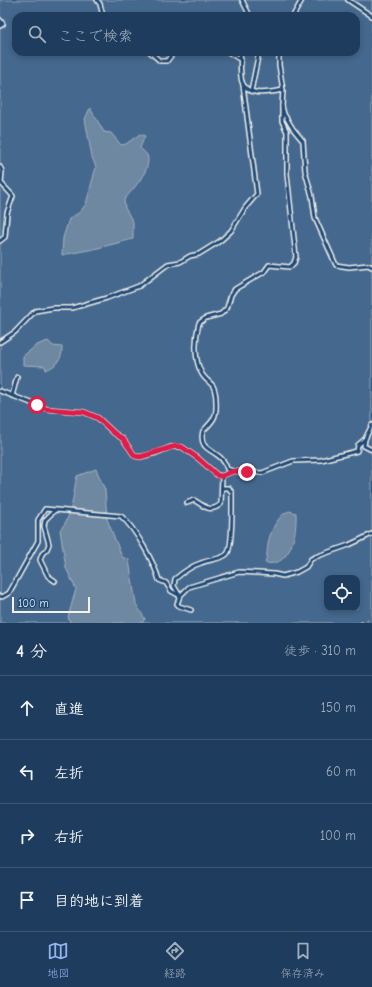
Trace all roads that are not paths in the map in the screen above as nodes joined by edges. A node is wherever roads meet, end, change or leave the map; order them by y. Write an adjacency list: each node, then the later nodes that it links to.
1 (97, 0): 5 (lane)
2 (242, 0): 6 (lane)
3 (302, 0): 7 (lane)
4 (348, 0): 8 (lane)
5 (102, 12)
6 (248, 12)
7 (294, 12)
8 (372, 16)
9 (0, 20): 10 (lane)
10 (0, 26)
11 (154, 56): 12 (lane)
12 (171, 56)
13 (234, 56): 17 (lane)
14 (240, 56): 17 (lane)
15 (257, 56): 20 (lane)
16 (279, 56): 19 (lane)
17 (241, 60): 18 (lane)
18 (244, 85): 20 (lane); 25 (lane)
19 (283, 90): 20 (lane); 21 (lane)
20 (251, 91)
21 (282, 106): 24 (lane); 32 (lane)
22 (0, 167): 23 (lane)
23 (0, 241)
24 (372, 267)
25 (0, 342)
26 (17, 377): 28 (lane)
27 (0, 391): 28 (lane)
28 (12, 396): 33 (lane)
29 (372, 425): 30 (lane)
30 (365, 439): 31 (lane); 32 (lane)
31 (372, 450)
32 (234, 471): 33 (lane)
33 (222, 476): 34 (lane)
34 (222, 488): 35 (lane); 40 (lane)
35 (187, 502)
36 (55, 510): 38 (lane); 39 (lane); 40 (lane)
37 (372, 534): 40 (lane)
38 (55, 581)
39 (0, 596)
40 (180, 596): 41 (lane)
41 (191, 610)

